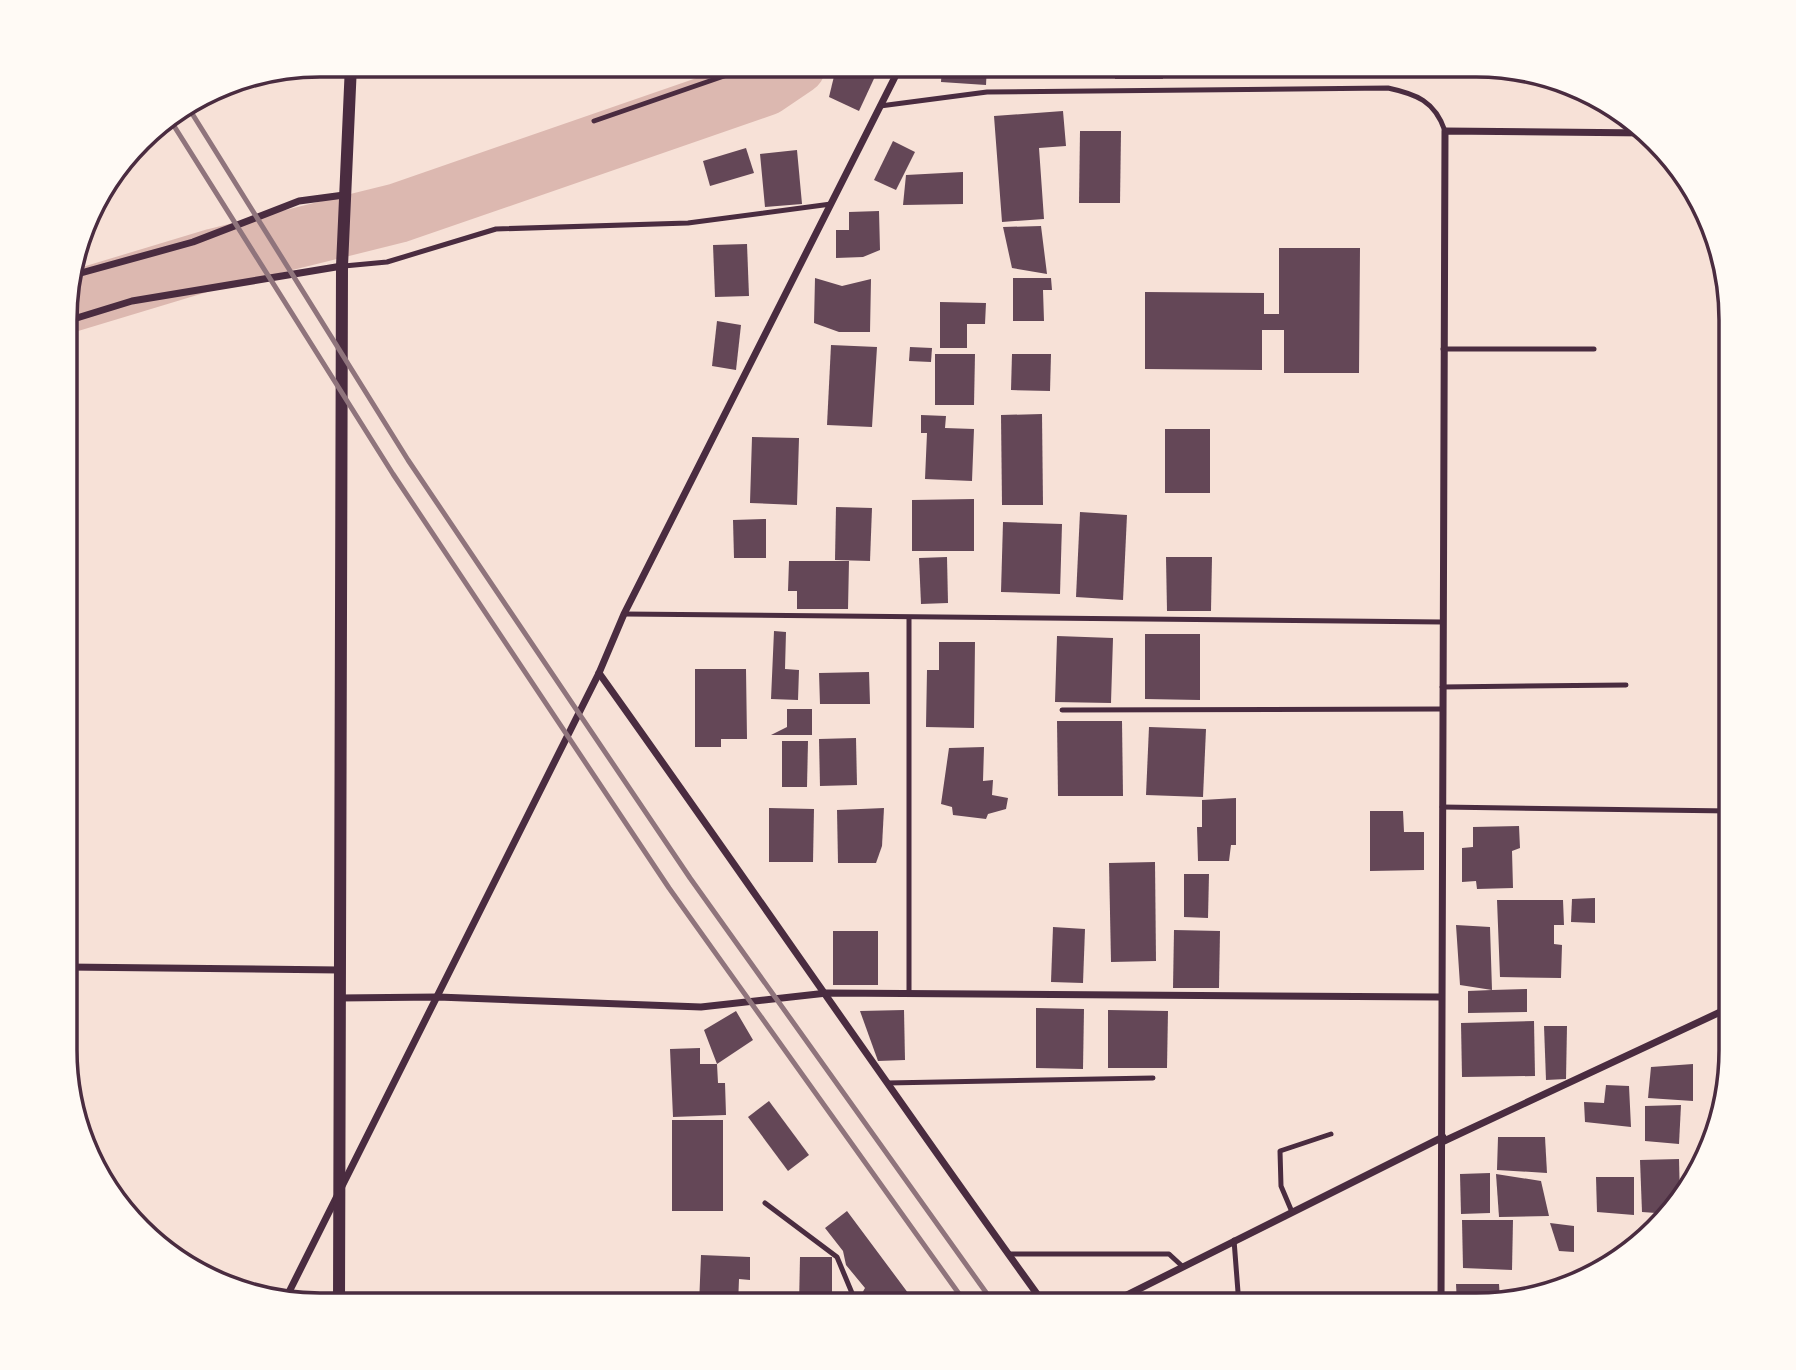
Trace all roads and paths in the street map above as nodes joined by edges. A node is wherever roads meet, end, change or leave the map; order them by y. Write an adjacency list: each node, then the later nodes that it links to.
1 (350, 77): 8 (street)
2 (720, 77): 5 (lane)
3 (895, 77): 4 (street)
4 (880, 106): 6 (lane); 9 (street)
5 (594, 121)
6 (1445, 131): 7 (street); 13 (street)
7 (1631, 133)
8 (344, 195): 10 (street); 11 (street)
9 (831, 204): 10 (lane); 15 (street)
10 (342, 266): 12 (street); 26 (street)
11 (82, 273)
12 (77, 318)
13 (1443, 349): 14 (lane); 17 (street)
14 (1594, 349)
15 (624, 614): 16 (lane); 18 (street)
16 (909, 619): 17 (lane); 28 (lane)
17 (1442, 622): 20 (street)
18 (599, 673): 27 (street); 29 (street)
19 (1626, 685): 20 (lane)
20 (1442, 687): 21 (street)
21 (1441, 709): 22 (lane); 23 (street)
22 (1062, 710)
23 (1442, 807): 24 (lane); 30 (street)
24 (1718, 811)
25 (78, 967): 26 (street)
26 (340, 970): 31 (street)
27 (827, 993): 28 (street); 29 (street); 34 (street)
28 (909, 993): 30 (street)
29 (438, 997): 31 (street); 37 (street)
30 (1441, 997): 36 (street)
31 (339, 998): 37 (street)
32 (1718, 1013): 36 (street)
33 (1153, 1079): 34 (lane)
34 (884, 1083): 41 (street)
35 (1331, 1134): 39 (lane)
36 (1443, 1140): 39 (street); 49 (street)
37 (338, 1193): 43 (street); 44 (street)
38 (765, 1203): 45 (lane)
39 (1292, 1212): 40 (street)
40 (1234, 1240): 42 (street); 48 (lane)
41 (1009, 1254): 42 (lane); 46 (street)
42 (1182, 1266): 47 (street)
43 (289, 1291)
44 (340, 1292)
45 (852, 1292)
46 (1036, 1293)
47 (1131, 1293)
48 (1238, 1293)
49 (1441, 1293)

